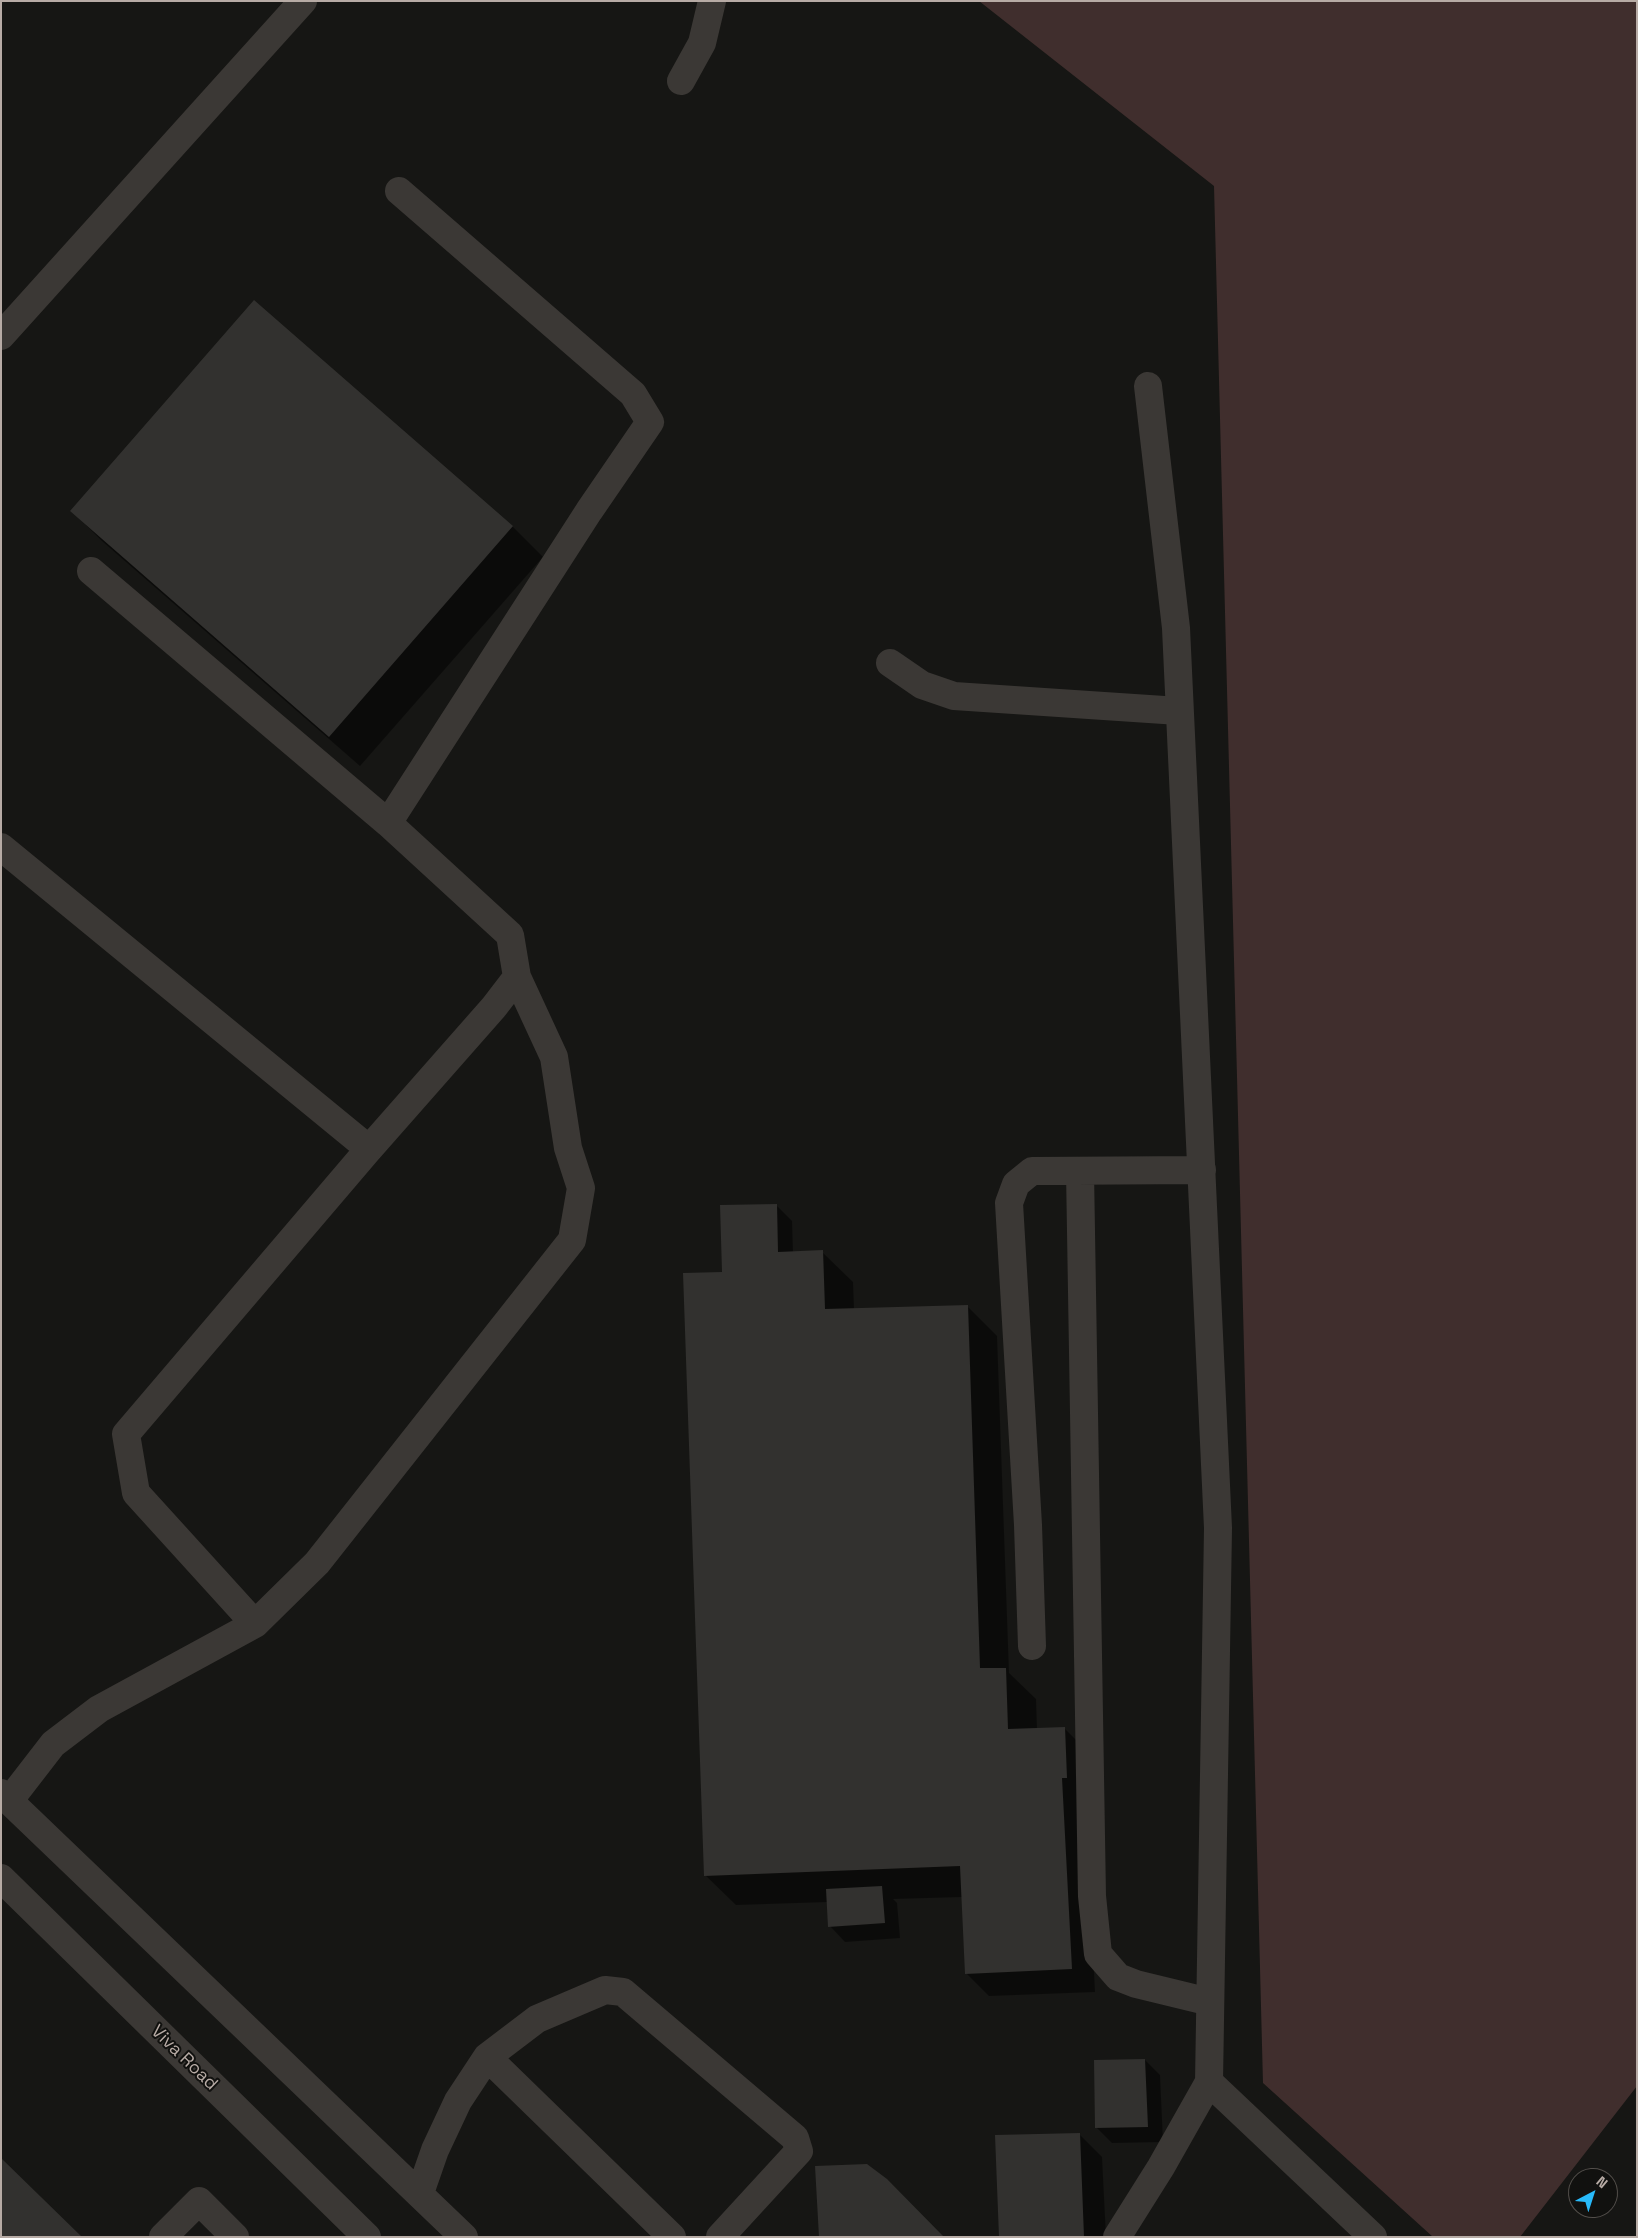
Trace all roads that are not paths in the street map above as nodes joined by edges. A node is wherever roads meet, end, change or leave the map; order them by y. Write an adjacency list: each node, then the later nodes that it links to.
1 (303, 1): 5 (street)
2 (712, 1): 3 (street)
3 (681, 81)
4 (399, 191): 10 (street)
5 (1, 336)
6 (1148, 386): 9 (street)
7 (91, 571): 10 (street)
8 (890, 663): 9 (street)
9 (1179, 711): 14 (street)
10 (388, 823): 12 (street)
11 (1, 848): 13 (street)
12 (517, 977): 13 (street); 16 (street)
13 (368, 1149): 16 (street)
14 (1202, 1170): 15 (street); 20 (street)
15 (1080, 1171): 17 (street); 20 (street)
16 (255, 1624): 18 (street)
17 (1032, 1646)
18 (5, 1797): 23 (street)
19 (1, 1878): 26 (street, Viva Road)
20 (1210, 2002): 22 (street)
21 (487, 2057): 23 (street); 28 (street); 29 (street)
22 (1209, 2082): 30 (street); 31 (street)
23 (420, 2193): 27 (street)
24 (164, 2237): 25 (street)
25 (235, 2237)
26 (367, 2237)
27 (464, 2237)
28 (672, 2237)
29 (720, 2237)
30 (1117, 2237)
31 (1373, 2237)

